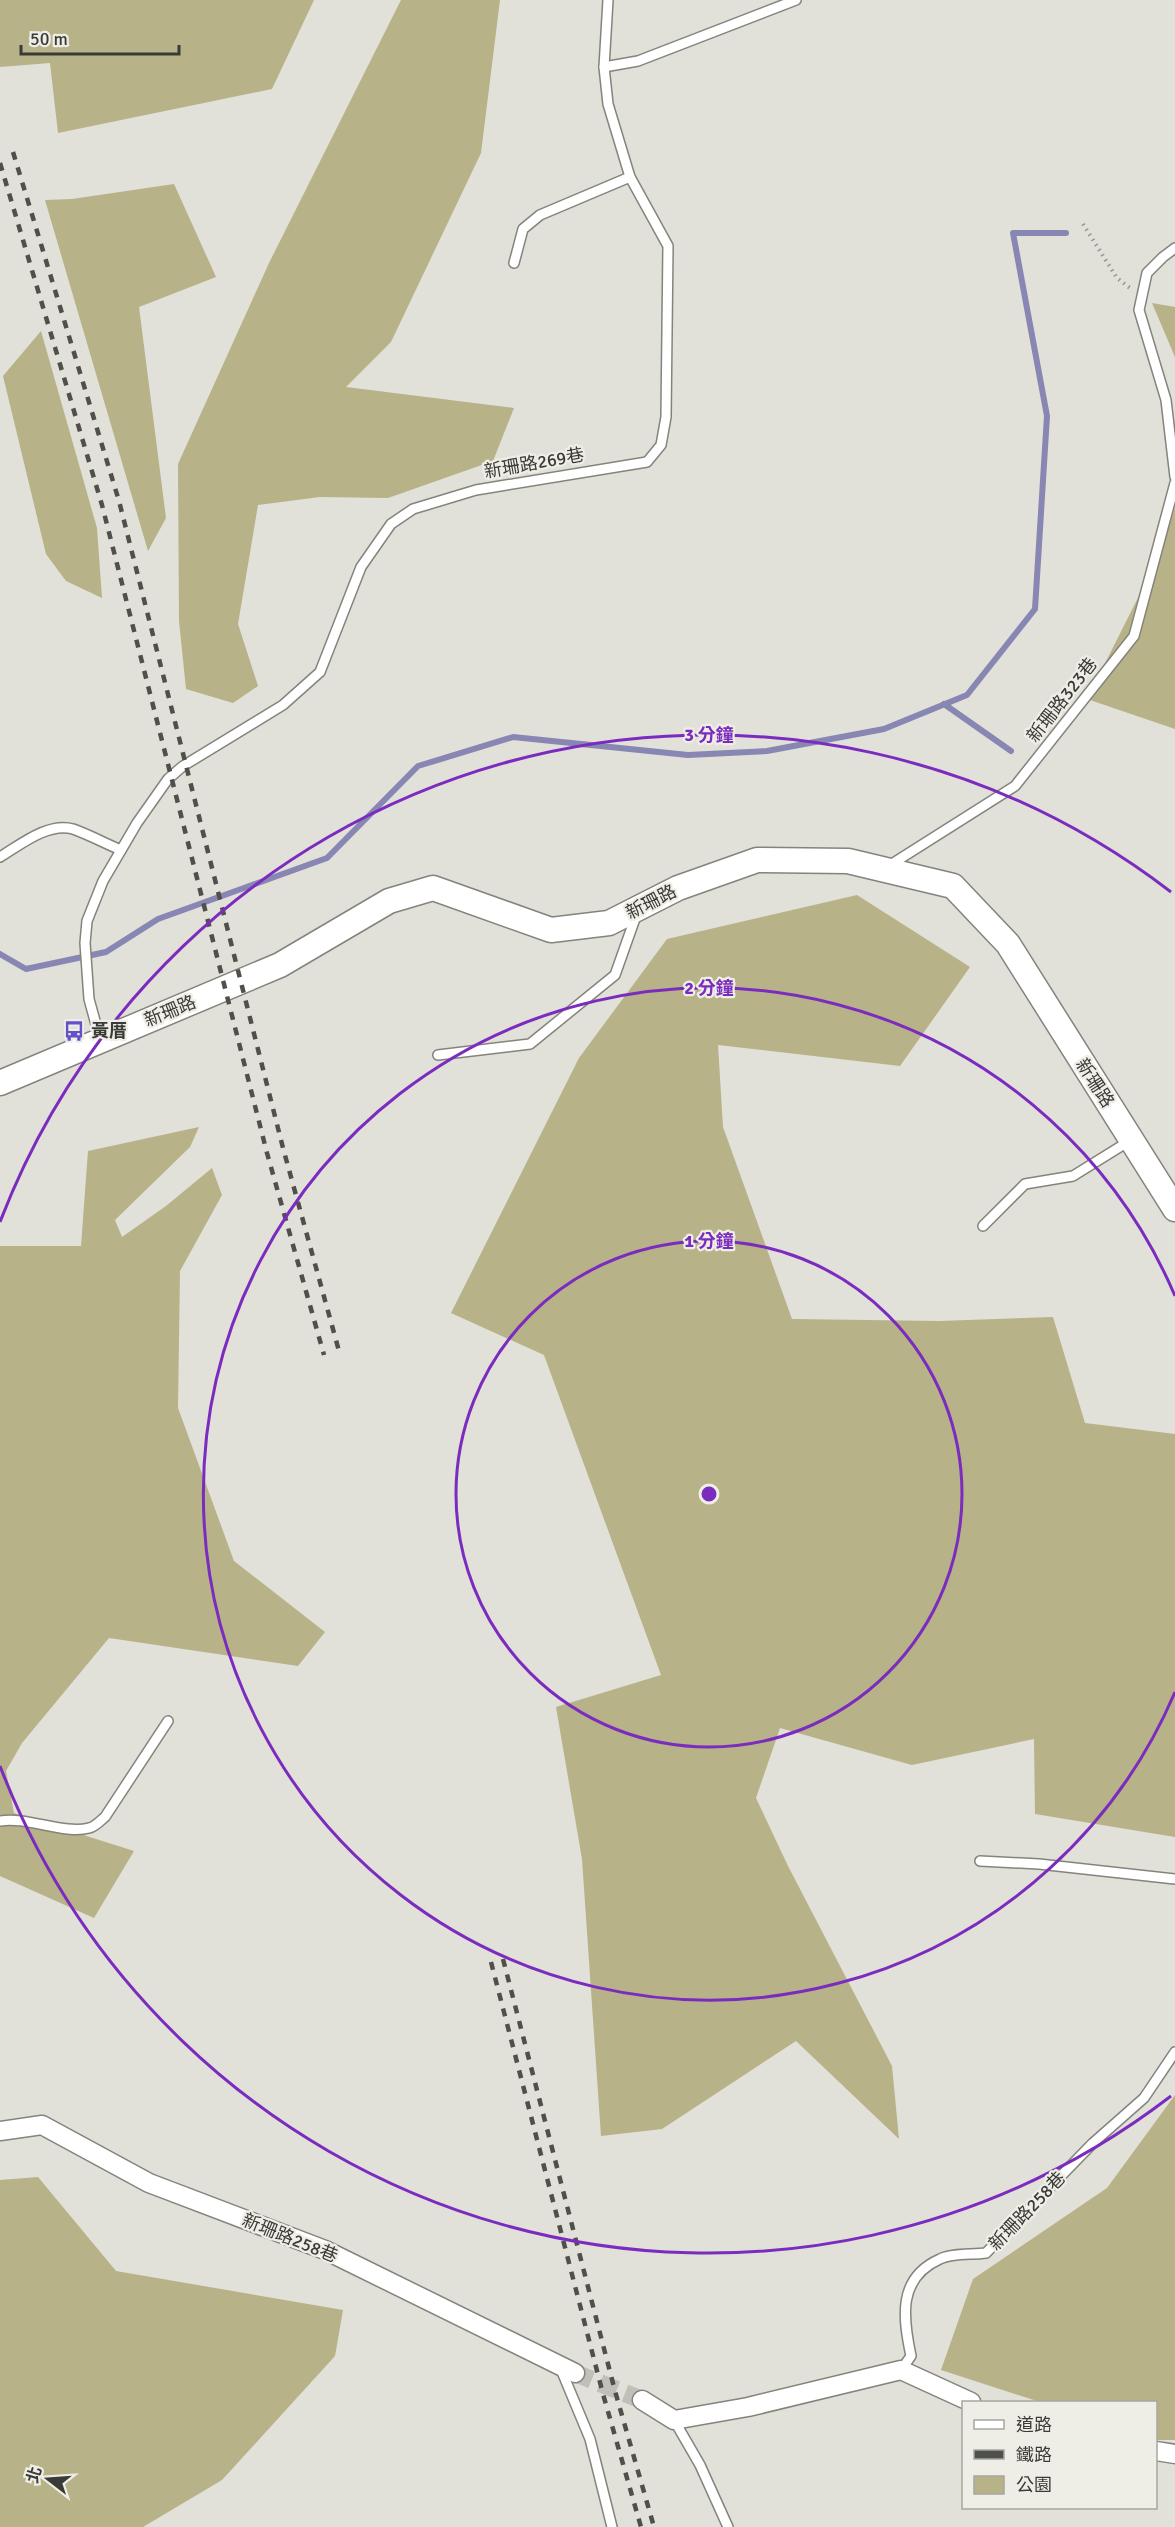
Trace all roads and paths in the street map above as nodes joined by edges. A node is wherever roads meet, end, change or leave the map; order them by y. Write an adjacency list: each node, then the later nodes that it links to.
1 (608, 0): 3 (lane, 新珊路269巷)
2 (796, 0): 3 (lane)
3 (604, 67): 4 (lane, 新珊路269巷)
4 (630, 177): 7 (lane); 11 (lane, 新珊路269巷)
5 (1083, 224): 8 (path)
6 (1175, 248): 8 (lane)
7 (514, 263)
8 (1142, 298): 9 (lane)
9 (1175, 477)
10 (1175, 483): 13 (lane, 新珊路323巷)
11 (121, 850): 12 (lane); 15 (lane, 新珊路269巷)
12 (0, 857)
13 (882, 869): 14 (street, 新珊路); 18 (street, 新珊路)
14 (639, 908): 15 (street, 新珊路); 16 (lane)
15 (100, 1039): 17 (street, 新珊路)
16 (438, 1055)
17 (0, 1083)
18 (1131, 1140): 19 (street, 新珊路); 20 (lane)
19 (1175, 1209)
20 (983, 1226)
21 (168, 1721): 22 (lane)
22 (0, 1821)
23 (980, 1861): 24 (lane)
24 (1175, 1879)
25 (1175, 2052): 28 (lane, 新珊路258巷)
26 (0, 2131): 27 (street, 新珊路258巷)
27 (567, 2369): 34 (lane)
28 (901, 2370): 30 (street); 31 (street)
29 (642, 2400): 31 (street)
30 (967, 2401)
31 (674, 2420): 35 (lane)
32 (1157, 2451): 33 (street)
33 (1175, 2454)
34 (612, 2527)
35 (728, 2527)

